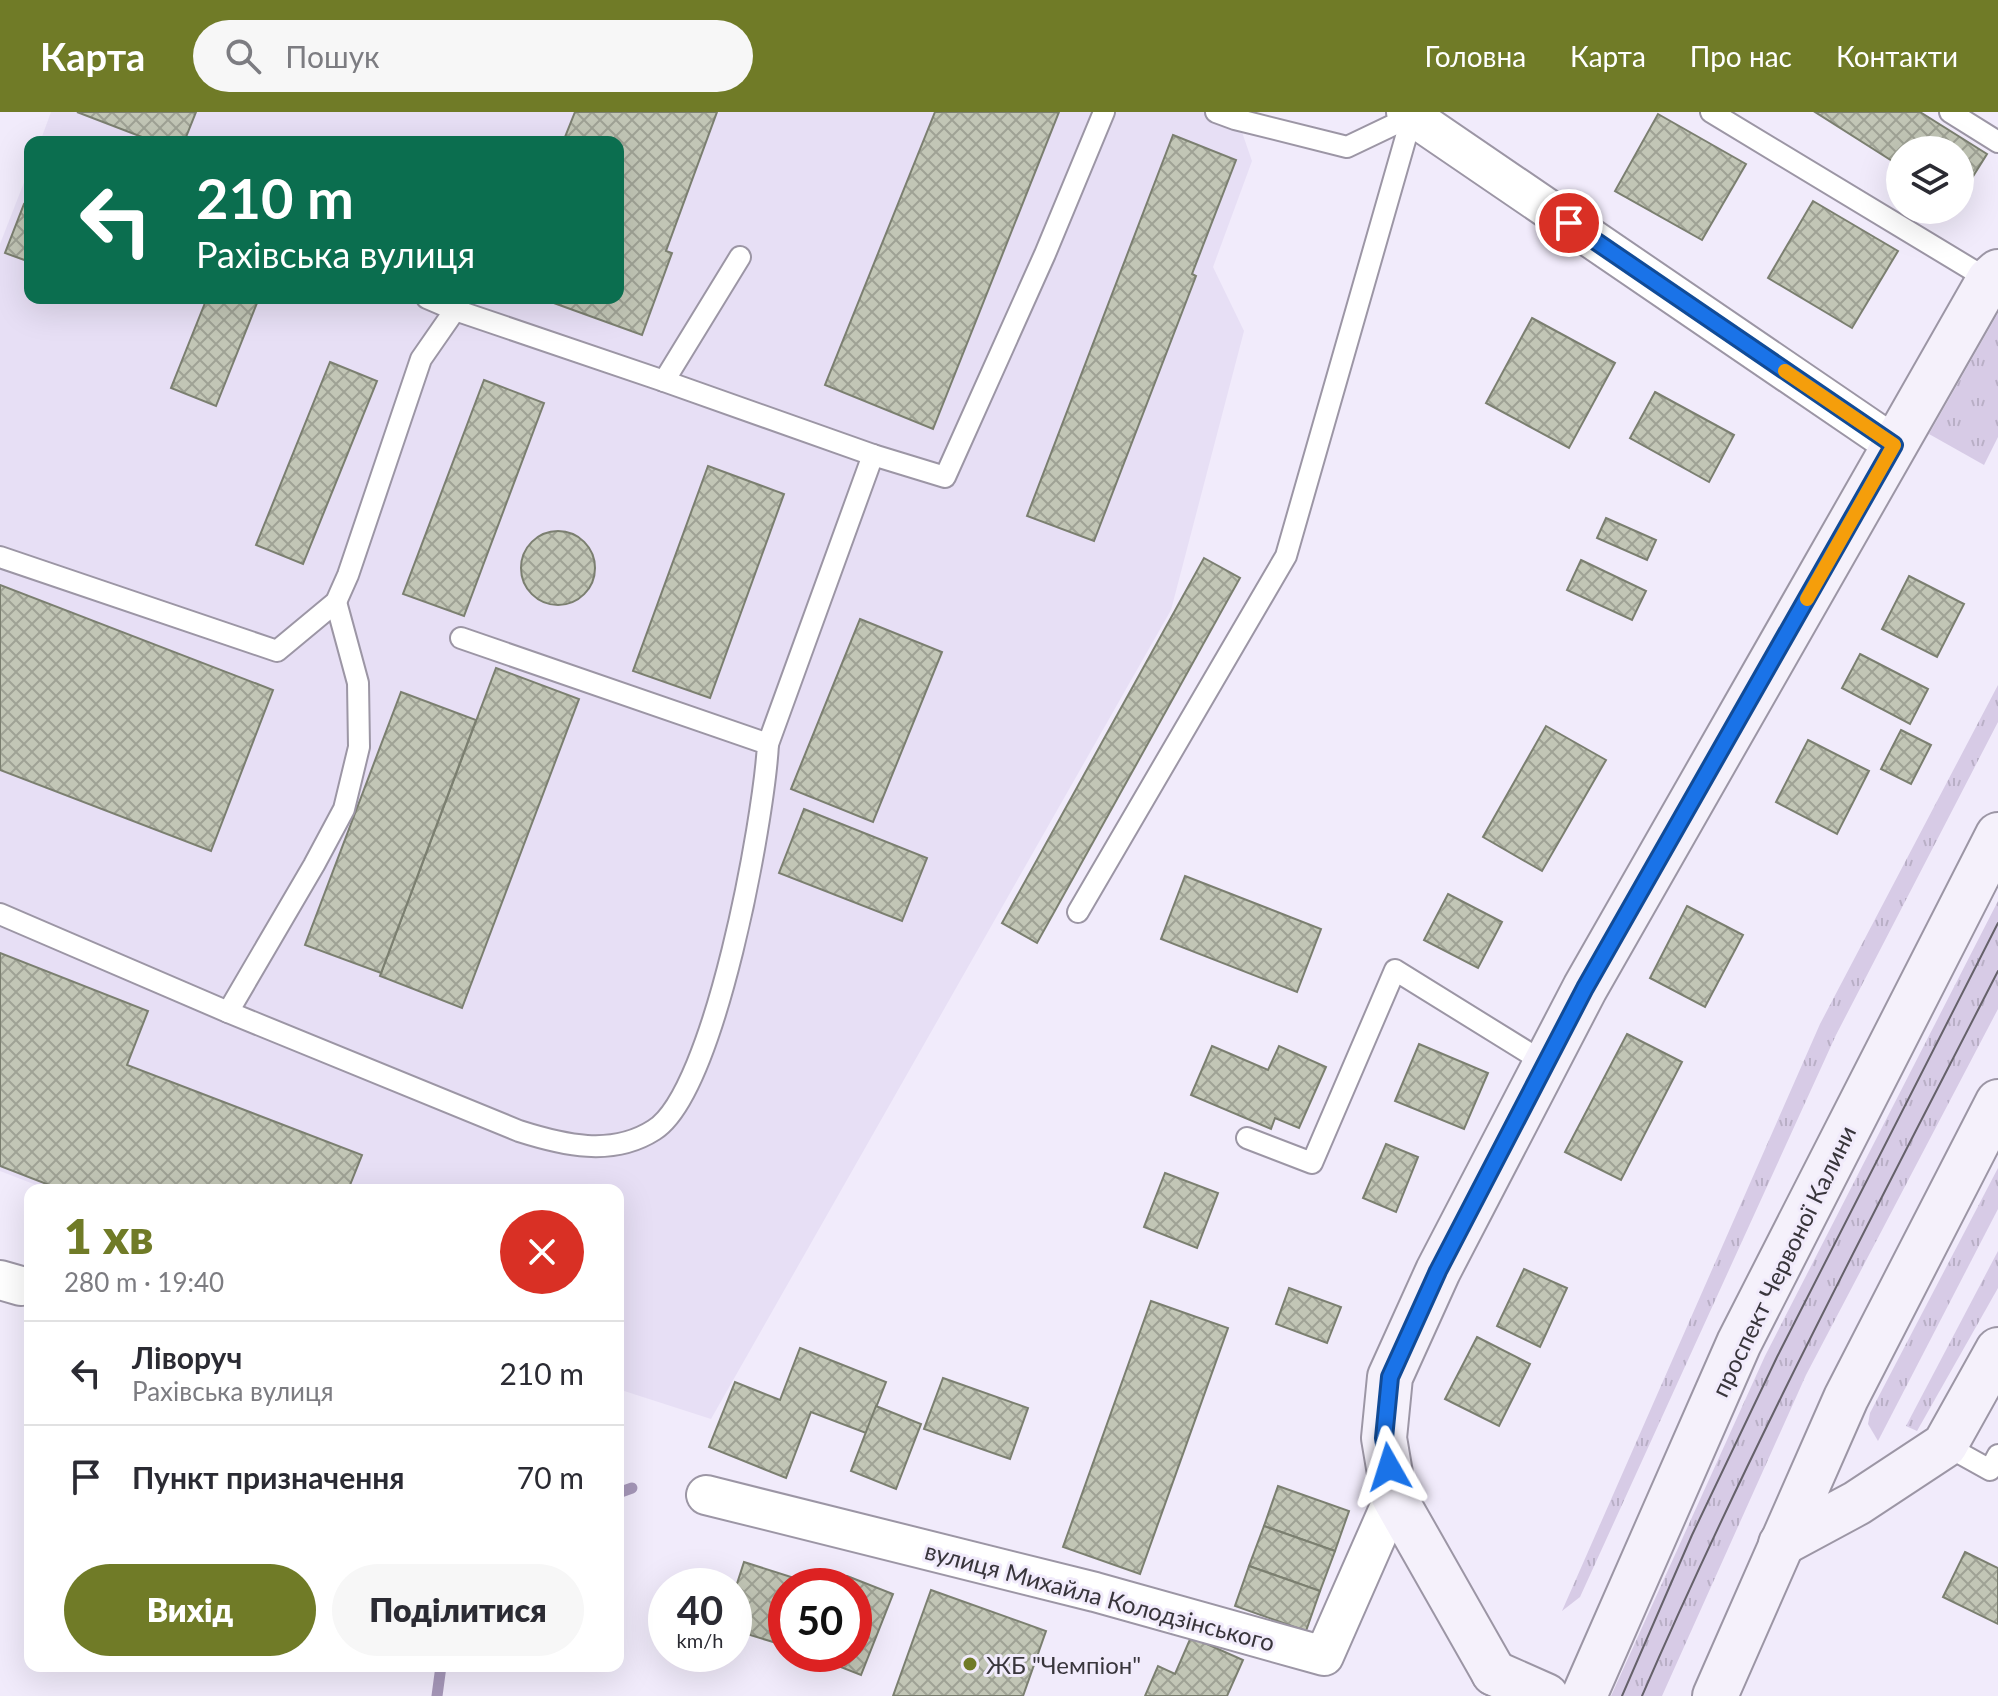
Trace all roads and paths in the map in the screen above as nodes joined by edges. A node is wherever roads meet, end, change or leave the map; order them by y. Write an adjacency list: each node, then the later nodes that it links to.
1 (1104, 112): 13 (lane)
2 (1216, 112): 5 (lane)
3 (1711, 112): 8 (lane)
4 (1950, 112): 6 (lane)
5 (1409, 114): 12 (street); 19 (lane)
6 (1998, 142)
7 (740, 257): 11 (lane)
8 (1994, 276): 12 (main road)
9 (441, 304): 10 (lane)
10 (455, 310): 11 (lane); 15 (lane)
11 (664, 381): 13 (lane)
12 (1894, 445): 22 (main road)
13 (873, 455): 17 (lane)
14 (0, 557): 15 (lane)
15 (336, 602): 21 (lane)
16 (461, 638): 17 (lane)
17 (768, 744): 21 (lane)
18 (1998, 835): 33 (main road, проспект Червоної Калини)
19 (1078, 912)
20 (0, 914): 21 (lane)
21 (228, 1012)
22 (1545, 1063): 24 (lane); 29 (main road)
23 (1998, 1102): 30 (main road)
24 (1247, 1138)
25 (1998, 1350): 26 (main road)
26 (1945, 1445): 27 (lane); 30 (main road)
27 (1998, 1455)
28 (706, 1495): 29 (street, вулиця Михайла Колодзінського)
29 (1394, 1497): 31 (main road)
30 (1781, 1544): 34 (main road)
31 (1488, 1684): 32 (main road)
32 (1546, 1696)
33 (1584, 1696)
34 (1715, 1696)

